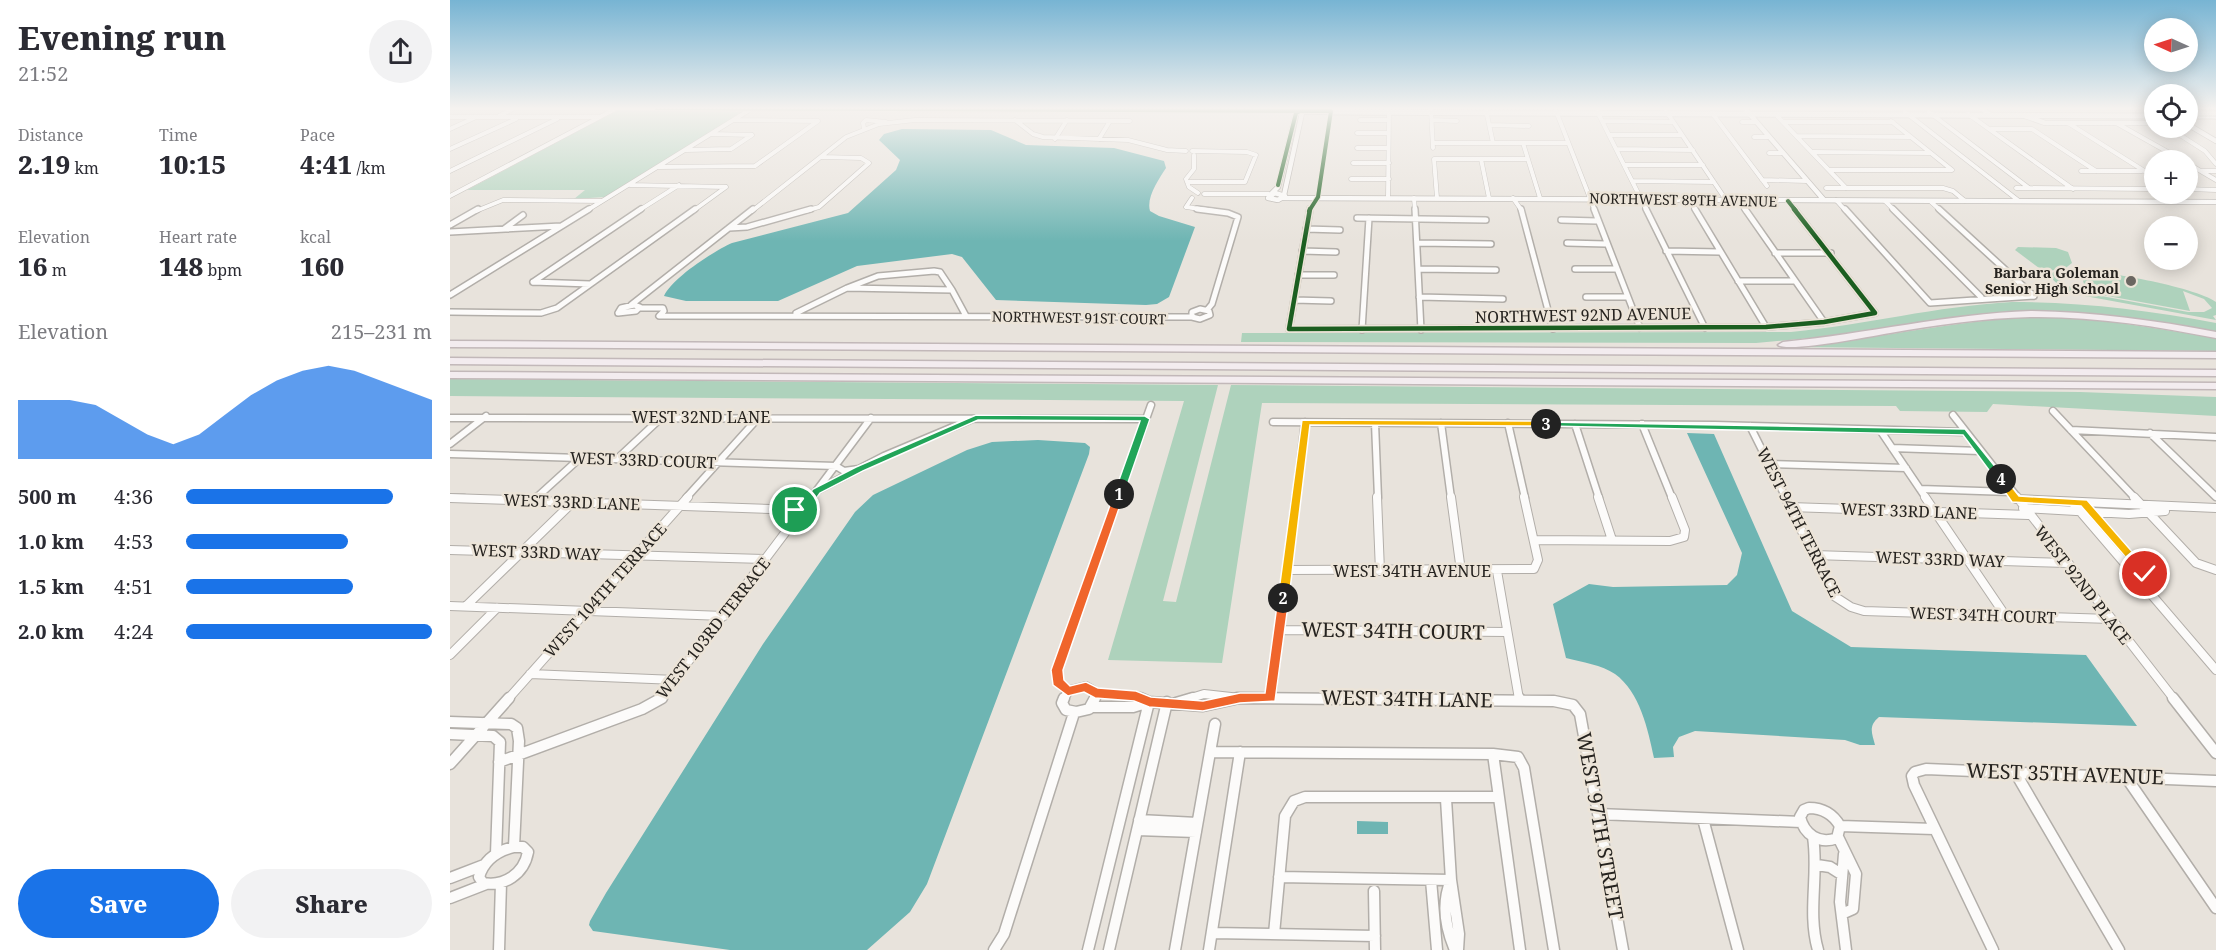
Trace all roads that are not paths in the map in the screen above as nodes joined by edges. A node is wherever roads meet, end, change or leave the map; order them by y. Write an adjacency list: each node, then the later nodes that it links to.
1 (488, 152): 40 (street)
2 (533, 152): 68 (street)
3 (682, 152): 38 (street)
4 (774, 152): 38 (street)
5 (829, 152): 30 (street)
6 (1182, 152): 29 (street)
7 (1202, 152): 29 (street)
8 (1253, 152): 52 (street)
9 (1286, 152): 56 (street)
10 (1293, 152): 70 (street)
11 (1325, 152): 71 (street)
12 (1389, 152): 34 (street)
13 (1526, 152): 32 (street)
14 (1572, 152): 78 (street)
15 (1618, 152): 36 (street)
16 (1694, 152): 37 (street)
17 (1741, 152): 48 (street)
18 (1813, 152): 39 (street)
19 (1852, 152): 28 (street)
20 (1957, 152): 90 (street)
21 (1982, 152): 61 (street)
22 (2022, 152): 62 (street)
23 (2068, 152): 42 (street)
24 (2114, 152): 43 (street)
25 (2206, 152): 35 (street)
26 (1769, 153): 27 (street)
27 (1783, 153): 51 (street)
28 (1930, 153): 39 (street)
29 (1194, 154): 52 (street)
30 (823, 157): 101 (street); 101 (street)
31 (1481, 159): 32 (street); 74 (street); 75 (street)
32 (1528, 159): 77 (street)
33 (1353, 163): 34 (street)
34 (1389, 163): 47 (street)
35 (2216, 164)
36 (1624, 165): 37 (street); 50 (street)
37 (1702, 165): 53 (street)
38 (659, 167): 54 (street)
39 (1829, 170): 59 (street)
40 (450, 171)
41 (2081, 171): 42 (street)
42 (2096, 171): 43 (street)
43 (2144, 171)
44 (2200, 171): 45 (street); 49 (street)
45 (2216, 171)
46 (1351, 179): 47 (street)
47 (1389, 179): 72 (street)
48 (1762, 180): 51 (street); 57 (street)
49 (2216, 180)
50 (1633, 181): 53 (street); 79 (street)
51 (1807, 181): 82 (street)
52 (1187, 182): 69 (street)
53 (1714, 182): 81 (street)
54 (630, 185): 55 (street); 84 (street)
55 (679, 185): 124 (street); 124 (street)
56 (1278, 185): 66 (street); 67 (street)
57 (1767, 186)
58 (1826, 188): 59 (street)
59 (1846, 188): 89 (street)
60 (2016, 188): 61 (street)
61 (2029, 188): 62 (street)
62 (2073, 189): 63 (street)
63 (2144, 189)
64 (2198, 189): 65 (street)
65 (2216, 190)
66 (1252, 195): 67 (street); 69 (street)
67 (1270, 195): 69 (street); 70 (street, NORTHWEST 89TH AVENUE)
68 (450, 196)
69 (1196, 196): 137 (street)
70 (1284, 196): 71 (street, NORTHWEST 89TH AVENUE)
71 (1318, 197): 72 (street, NORTHWEST 89TH AVENUE); 103 (street)
72 (1388, 197): 73 (street, NORTHWEST 89TH AVENUE)
73 (1414, 198): 74 (street, NORTHWEST 89TH AVENUE); 95 (street)
74 (1437, 198): 75 (street, NORTHWEST 89TH AVENUE)
75 (1489, 198): 76 (street, NORTHWEST 89TH AVENUE)
76 (1513, 198): 77 (street, NORTHWEST 89TH AVENUE); 146 (street)
77 (1540, 198): 78 (street, NORTHWEST 89TH AVENUE)
78 (1590, 198): 79 (street, NORTHWEST 89TH AVENUE); 98 (street)
79 (1640, 198): 80 (street, NORTHWEST 89TH AVENUE); 111 (street)
80 (1689, 199): 81 (street, NORTHWEST 89TH AVENUE); 113 (street)
81 (1726, 200): 85 (street, NORTHWEST 89TH AVENUE)
82 (1824, 200): 83 (street, NORTHWEST 89TH AVENUE); 86 (street, NORTHWEST 89TH AVENUE)
83 (1836, 200): 87 (street, NORTHWEST 89TH AVENUE); 131 (street)
84 (602, 201): 99 (street); 100 (street)
85 (1739, 201): 86 (street, NORTHWEST 89TH AVENUE); 114 (street)
86 (1788, 201): 115 (street)
87 (1886, 201): 88 (street, NORTHWEST 89TH AVENUE); 131 (street)
88 (1930, 201): 89 (street, NORTHWEST 89TH AVENUE); 131 (street)
89 (1965, 201): 90 (street, NORTHWEST 89TH AVENUE)
90 (2019, 201): 91 (street, NORTHWEST 89TH AVENUE)
91 (2216, 202)
92 (523, 215): 102 (street)
93 (1357, 218): 94 (street)
94 (1369, 218): 95 (street); 147 (street)
95 (1416, 219): 96 (street); 106 (street)
96 (1486, 220)
97 (1561, 220): 98 (street)
98 (1597, 221): 109 (street)
99 (450, 225)
100 (561, 226): 102 (street); 127 (street)
101 (729, 228): 135 (street)
102 (504, 229): 105 (street)
103 (1306, 229): 104 (street); 110 (street)
104 (1340, 230)
105 (450, 232)
106 (1417, 243): 108 (street); 117 (street)
107 (1567, 243): 109 (street)
108 (1491, 244)
109 (1606, 244): 118 (street)
110 (1302, 251): 112 (street); 120 (street)
111 (1666, 251): 113 (street); 145 (street)
112 (1336, 252)
113 (1720, 252): 122 (street)
114 (1775, 253): 115 (street); 123 (street)
115 (1831, 253): 142 (street, NORTHWEST 92ND AVENUE)
116 (1575, 268): 118 (street)
117 (1418, 269): 119 (street); 128 (street)
118 (1616, 269): 130 (street)
119 (1496, 270)
120 (1298, 275): 121 (street); 133 (street)
121 (1334, 275)
122 (1738, 281): 123 (street); 143 (street)
123 (1795, 281): 142 (street)
124 (591, 284): 138 (street)
125 (847, 288): 126 (street); 126 (street); 139 (street)
126 (952, 290): 140 (street)
127 (450, 295)
128 (1419, 297): 132 (street); 148 (street)
129 (1586, 297): 130 (street)
130 (1628, 297): 144 (street)
131 (1981, 297)
132 (1503, 299)
133 (1294, 300): 134 (street); 147 (street, NORTHWEST 92ND AVENUE)
134 (1331, 301)
135 (631, 305): 136 (street); 136 (street)
136 (639, 308): 139 (street, NORTHWEST 91ST COURT)
137 (1207, 310): 141 (street); 141 (street)
138 (450, 312)
139 (792, 315): 140 (street, NORTHWEST 91ST COURT)
140 (966, 316): 141 (street, NORTHWEST 91ST COURT)
141 (1192, 317)
142 (1824, 322): 143 (street, NORTHWEST 92ND AVENUE)
143 (1766, 327): 145 (street, NORTHWEST 92ND AVENUE)
144 (1640, 328): 145 (street, NORTHWEST 92ND AVENUE); 146 (street, NORTHWEST 92ND AVENUE)
145 (1705, 328)
146 (1553, 329): 148 (street, NORTHWEST 92ND AVENUE)
147 (1362, 330): 148 (street, NORTHWEST 92ND AVENUE)
148 (1420, 330)
149 (2216, 335): 152 (highway)
150 (450, 345): 151 (highway)
151 (680, 346): 152 (highway); 155 (highway)
152 (1658, 352): 153 (highway)
153 (2216, 355)
154 (450, 359): 155 (highway); 156 (highway)
155 (968, 361): 157 (highway)
156 (867, 364): 158 (highway); 160 (highway)
157 (2216, 368)
158 (2216, 374)
159 (450, 375): 160 (highway)
160 (550, 375): 161 (highway)
161 (2092, 385): 162 (highway); 163 (highway)
162 (2216, 386)
163 (2216, 394)
164 (1151, 405): 174 (street)
165 (2054, 411): 185 (street)
166 (1953, 415): 186 (street, WEST 92ND PLACE)
167 (487, 416): 168 (street, WEST 32ND LANE); 170 (street, WEST 32ND LANE); 189 (street)
168 (662, 417): 169 (street, WEST 32ND LANE); 194 (street)
169 (759, 417): 171 (street, WEST 32ND LANE); 195 (street, WEST 104TH TERRACE)
170 (450, 418)
171 (871, 418): 172 (street, WEST 32ND LANE); 197 (street, WEST 103RD TERRACE)
172 (952, 418): 173 (street, WEST 32ND LANE); 182 (street)
173 (976, 418): 174 (street, WEST 32ND LANE); 182 (street)
174 (1145, 419): 251 (street)
175 (1274, 422): 176 (street)
176 (1305, 422): 177 (street); 231 (street)
177 (1375, 423): 178 (street); 233 (street)
178 (1441, 423): 179 (street); 234 (street)
179 (1508, 423): 180 (street); 222 (street)
180 (1575, 424): 181 (street); 223 (street)
181 (1642, 424): 183 (street); 223 (street)
182 (956, 426): 199 (street)
183 (1750, 426): 184 (street); 196 (street, WEST 94TH TERRACE)
184 (1880, 430): 186 (street); 190 (street)
185 (2071, 430): 187 (street); 215 (street)
186 (1965, 432): 191 (street, WEST 92ND PLACE)
187 (2150, 433): 188 (street); 203 (street)
188 (2216, 437)
189 (450, 444)
190 (1892, 448): 191 (street); 198 (street)
191 (1980, 451): 202 (street, WEST 92ND PLACE)
192 (450, 454): 193 (street, WEST 33RD COURT)
193 (580, 458): 194 (street, WEST 33RD COURT); 207 (street)
194 (617, 459): 195 (street, WEST 33RD COURT)
195 (719, 462): 197 (street, WEST 33RD COURT); 210 (street, WEST 104TH TERRACE)
196 (1769, 464): 198 (street); 211 (street, WEST 94TH TERRACE)
197 (836, 466): 199 (street, WEST 33RD COURT); 201 (street, WEST 103RD TERRACE)
198 (1906, 468): 200 (street)
199 (859, 469): 201 (street)
200 (1920, 489): 202 (street, WEST 33RD LANE); 219 (street)
201 (816, 491): 216 (street, WEST 103RD TERRACE)
202 (2010, 492): 205 (street, WEST 92ND PLACE)
203 (2216, 497)
204 (450, 498): 207 (street, WEST 33RD LANE)
205 (2016, 499): 206 (street); 217 (street, WEST 92ND PLACE)
206 (2037, 500): 212 (street); 214 (street)
207 (533, 501): 208 (street, WEST 33RD LANE)
208 (573, 502): 210 (street, WEST 33RD LANE); 225 (street)
209 (2113, 504): 212 (street); 215 (street); 220 (street)
210 (680, 506): 216 (street, WEST 33RD LANE); 226 (street, WEST 104TH TERRACE)
211 (1790, 507): 219 (street, WEST 33RD LANE); 227 (street, WEST 94TH TERRACE)
212 (2082, 507): 214 (street, WEST 33RD LANE); 218 (street); 248 (street)
213 (2216, 508): 215 (street)
214 (2044, 509): 217 (street, WEST 33RD LANE)
215 (2145, 509): 220 (street); 221 (street); 232 (street)
216 (802, 510): 228 (street, WEST 103RD TERRACE)
217 (2025, 511): 219 (street, WEST 33RD LANE); 230 (street, WEST 92ND PLACE)
218 (2091, 511): 220 (street); 236 (street)
219 (1935, 512): 229 (street)
220 (2121, 512)
221 (2216, 513)
222 (1534, 540): 223 (street); 235 (street, WEST 34TH AVENUE)
223 (1612, 540)
224 (450, 550): 225 (street, WEST 33RD WAY)
225 (521, 552): 226 (street, WEST 33RD WAY); 238 (street)
226 (636, 555): 228 (street, WEST 33RD WAY); 241 (street, WEST 104TH TERRACE)
227 (1814, 555): 229 (street, WEST 33RD WAY); 240 (street, WEST 94TH TERRACE)
228 (766, 559): 243 (street, WEST 103RD TERRACE)
229 (1967, 560): 230 (street, WEST 33RD WAY); 242 (street)
230 (2067, 563): 244 (street, WEST 92ND PLACE)
231 (1287, 570): 233 (street, WEST 34TH AVENUE); 245 (street)
232 (2216, 570)
233 (1380, 571): 234 (street, WEST 34TH AVENUE)
234 (1461, 571): 235 (street, WEST 34TH AVENUE)
235 (1497, 571): 246 (street)
236 (2145, 574)
237 (450, 606): 238 (street)
238 (466, 606): 239 (street)
239 (497, 608): 241 (street); 247 (street)
240 (1856, 610): 242 (street, WEST 34TH COURT)
241 (586, 611): 243 (street); 249 (street, WEST 104TH TERRACE)
242 (2005, 615): 244 (street, WEST 34TH COURT)
243 (723, 616): 250 (street, WEST 103RD TERRACE)
244 (2111, 619): 270 (street, WEST 92ND PLACE)
245 (1279, 630): 246 (street, WEST 34TH COURT); 255 (street)
246 (1508, 632): 256 (street)
247 (450, 655)
248 (2216, 670)
249 (530, 674): 250 (street); 264 (street, WEST 104TH TERRACE)
250 (676, 680): 272 (street, WEST 103RD TERRACE)
251 (1068, 691): 252 (street); 262 (street)
252 (1095, 693): 257 (street); 261 (street)
253 (1210, 694): 254 (street); 258 (street); 259 (street)
254 (1240, 698): 255 (street, WEST 34TH LANE); 259 (street)
255 (1271, 698): 256 (street, WEST 34TH LANE)
256 (1519, 700): 260 (street, WEST 34TH LANE)
257 (1149, 702): 258 (street); 261 (street); 311 (street)
258 (1172, 702): 259 (street); 283 (street)
259 (1210, 705)
260 (1573, 705): 280 (street, WEST 97TH STREET)
261 (1091, 707): 262 (street)
262 (1074, 713): 307 (street)
263 (450, 722): 264 (street)
264 (487, 723): 267 (street, WEST 104TH TERRACE); 272 (street)
265 (1215, 724): 268 (street)
266 (450, 734): 267 (street)
267 (476, 735): 273 (street); 274 (street, WEST 104TH TERRACE)
268 (1210, 752): 269 (street); 284 (street)
269 (1240, 752): 271 (street); 304 (street)
270 (2216, 753)
271 (1493, 754): 278 (street); 317 (street)
272 (517, 755): 273 (street, WEST 103RD TERRACE); 288 (street)
273 (499, 762): 289 (street)
274 (450, 764)
275 (2015, 772): 276 (street, WEST 35TH AVENUE); 285 (street, WEST 35TH AVENUE); 323 (street)
276 (2126, 777): 277 (street, WEST 35TH AVENUE); 302 (street)
277 (2216, 781)
278 (1498, 796): 279 (street); 316 (street)
279 (1446, 799): 294 (street); 297 (street)
280 (1598, 814): 281 (street); 318 (street, WEST 97TH STREET)
281 (1702, 819): 282 (street); 319 (street)
282 (1800, 822): 286 (street); 287 (street)
283 (1138, 825): 284 (street); 312 (street)
284 (1196, 828): 313 (street)
285 (1934, 829): 286 (street); 322 (street)
286 (1839, 831): 287 (street); 290 (street)
287 (1813, 837): 292 (street)
288 (514, 847): 289 (street); 298 (street)
289 (496, 854): 291 (street)
290 (1844, 854): 293 (street); 303 (street)
291 (484, 865): 295 (street); 299 (street)
292 (1817, 866): 293 (street); 320 (street)
293 (1841, 874): 303 (street)
294 (1279, 877): 296 (street); 305 (street)
295 (450, 878)
296 (1431, 880): 297 (street); 308 (street)
297 (1451, 880): 309 (street)
298 (501, 883): 299 (street); 310 (street)
299 (486, 884): 301 (street)
300 (1374, 891): 306 (street)
301 (450, 898)
302 (2216, 908)
303 (1844, 913): 321 (street)
304 (1212, 933): 305 (street); 314 (street)
305 (1274, 934): 306 (street)
306 (1375, 936): 315 (street)
307 (996, 948)
308 (1437, 948): 309 (street)
309 (1456, 948)
310 (499, 950)
311 (1088, 950)
312 (1109, 950)
313 (1175, 950)
314 (1209, 950)
315 (1375, 950)
316 (1520, 950)
317 (1554, 950)
318 (1623, 950)
319 (1738, 950)
320 (1818, 950)
321 (1846, 950)
322 (1993, 950)
323 (2119, 950)

